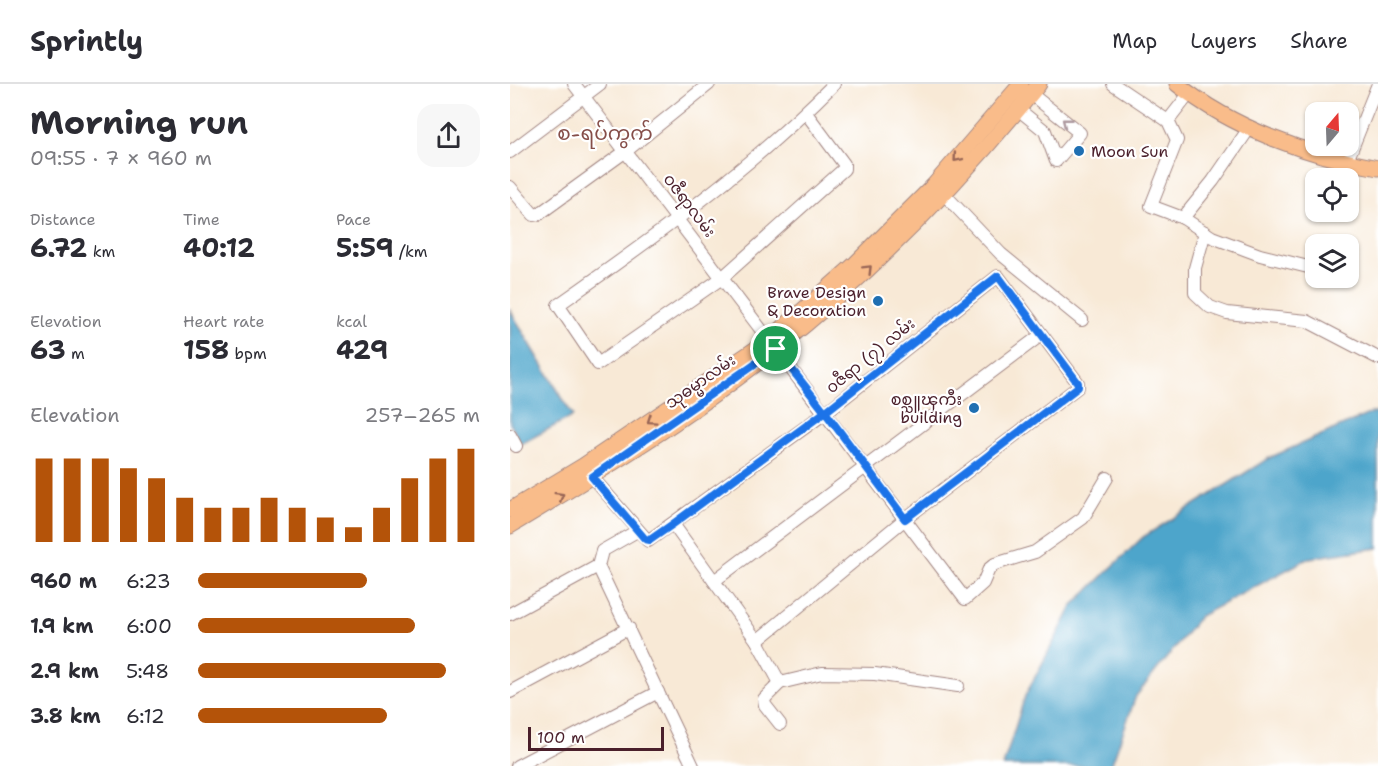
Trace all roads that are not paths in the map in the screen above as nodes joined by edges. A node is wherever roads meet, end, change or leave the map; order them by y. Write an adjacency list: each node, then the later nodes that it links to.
1 (574, 84): 10 (street, ဝဇီရာလမ်း)
2 (600, 84): 10 (street)
3 (709, 84): 16 (street)
4 (834, 84): 11 (street)
5 (1113, 84): 13 (street)
6 (1177, 84): 9 (main road)
7 (1378, 84): 18 (street)
8 (1030, 87): 12 (main road, သုဓမ္မာလမ်း); 12 (street, one-way to 8)
9 (1189, 94): 13 (street); 14 (main road)
10 (584, 98): 16 (street, ဝဇီရာလမ်း); 17 (street)
11 (806, 113): 23 (street); 26 (street)
12 (1009, 113): 15 (main road, သုဓမ္မာလမ်း)
13 (1168, 121): 22 (street)
14 (1250, 127): 18 (main road); 22 (street)
15 (986, 135): 21 (main road, သုဓမ္မာလမ်း); 29 (main road, သုဓမ္မာလမ်း, one-way to 29)
16 (626, 151): 20 (street); 23 (street, ဝဇီရာလမ်း)
17 (510, 152)
18 (1347, 161): 19 (main road)
19 (1378, 168)
20 (510, 187)
21 (944, 195): 27 (street); 29 (main road, သုဓမ္မာလမ်း, one-way to 21)
22 (1183, 218): 24 (street)
23 (679, 220): 26 (street, ဝဇီရာလမ်း); 26 (street)
24 (1205, 232): 25 (street); 30 (street)
25 (1305, 266)
26 (722, 278): 29 (street, ဝဇီရာလမ်း)
27 (1082, 320)
28 (1041, 335): 31 (street, ၀ဇီရာ (၇) လမ်း); 34 (street); 38 (street)
29 (772, 345): 31 (street, ဝဇီရာလမ်း); 35 (main road, သုဓမ္မာလမ်း); 37 (main road, သုဓမ္မာလမ်း, one-way to 37)
30 (1377, 355)
31 (825, 412): 34 (street, ဝဇီရာလမ်း); 39 (street, ၀ဇီရာ (၇) လမ်း)
32 (510, 435): 33 (street)
33 (516, 446)
34 (866, 467): 38 (street, ဝဇီရာလမ်း); 43 (street)
35 (592, 477): 40 (main road, သုဓမ္မာလမ်း, one-way to 35); 41 (street)
36 (1107, 478): 38 (street, ဝဇီရာလမ်း)
37 (510, 510)
38 (905, 519): 46 (street)
39 (673, 524): 41 (street, ၀ဇီရာ (၇) လမ်း); 43 (street)
40 (510, 526)
41 (637, 531): 42 (street)
42 (598, 566): 44 (street); 45 (street)
43 (714, 581): 46 (street)
44 (510, 615)
45 (629, 628): 49 (street); 50 (street)
46 (757, 641): 47 (street)
47 (780, 683): 48 (street); 51 (street)
48 (958, 686)
49 (510, 692)
50 (658, 692): 52 (street); 53 (street)
51 (780, 724)
52 (690, 765)
53 (517, 766)

